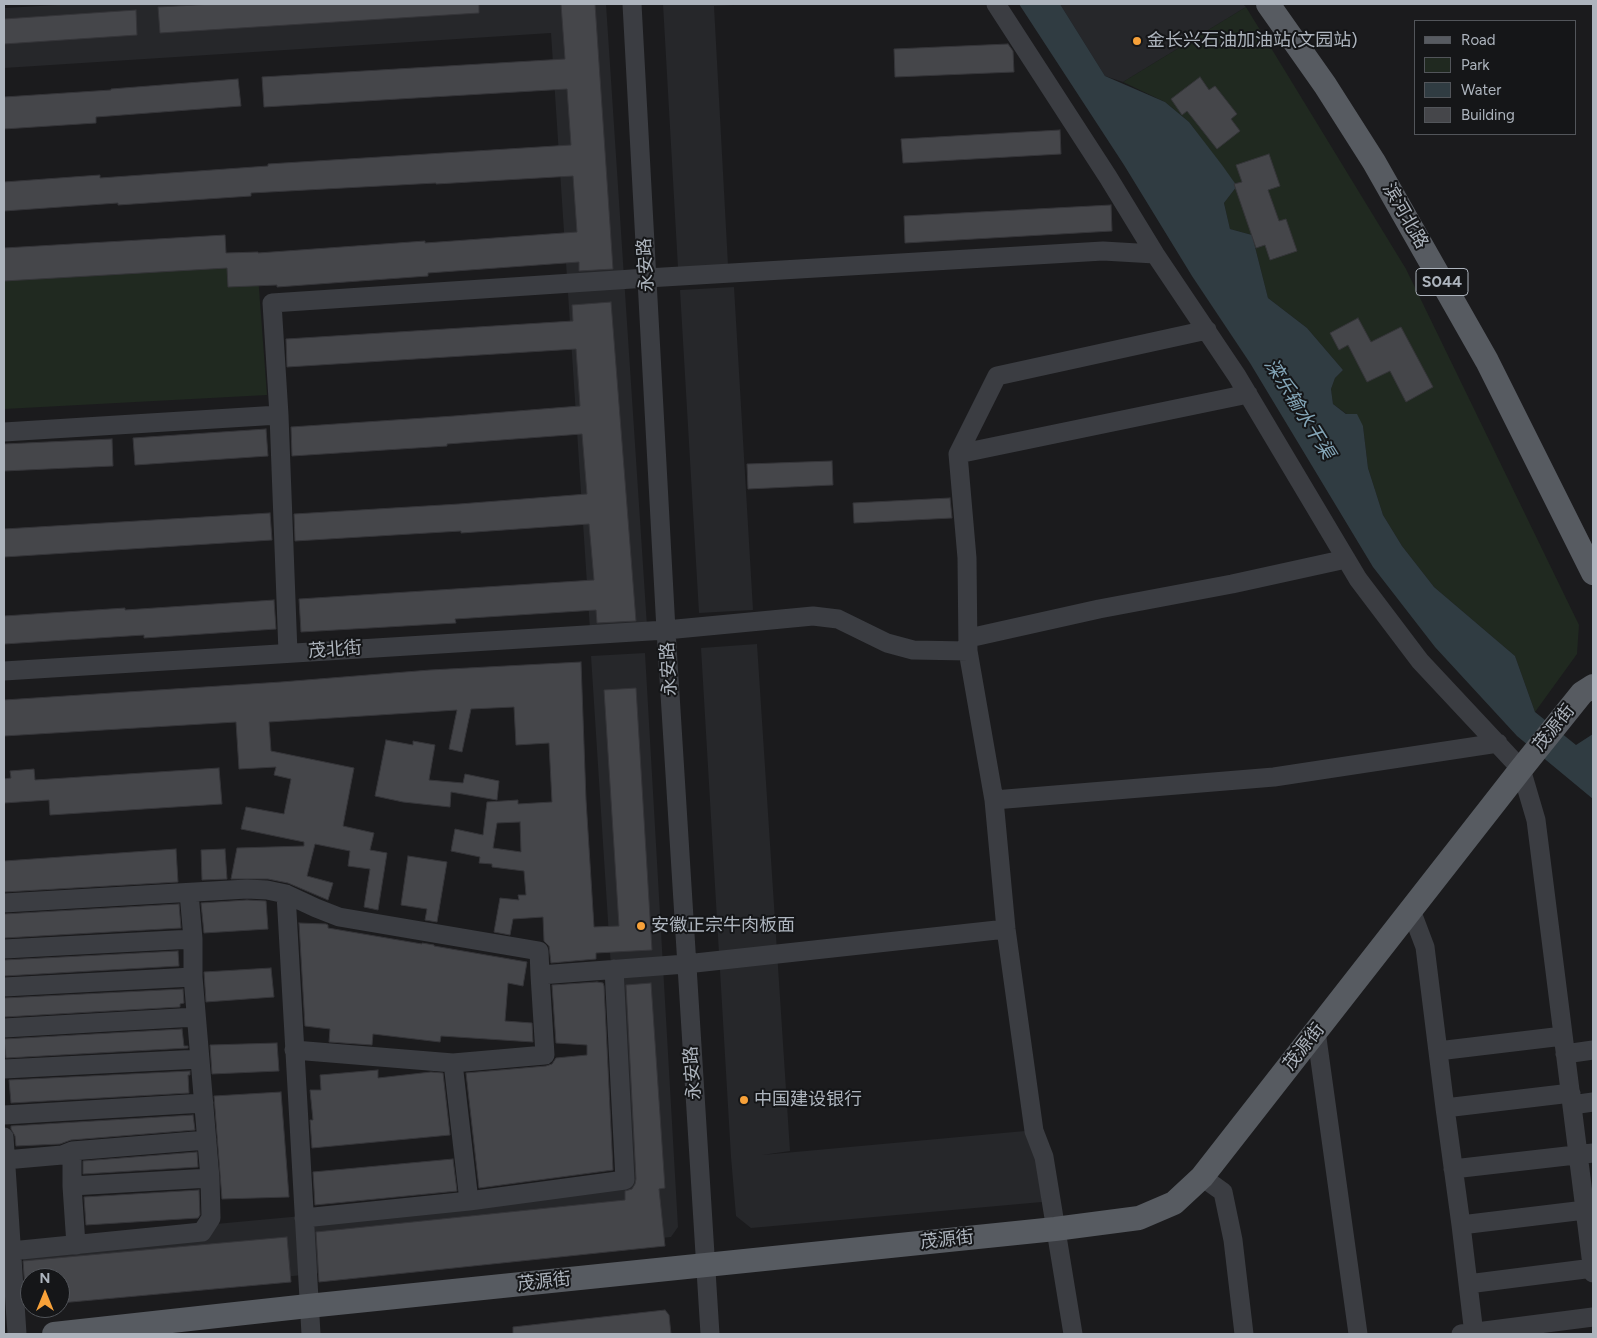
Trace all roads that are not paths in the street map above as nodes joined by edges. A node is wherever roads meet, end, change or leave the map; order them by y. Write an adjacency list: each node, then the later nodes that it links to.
1 (632, 4): 5 (street, 永安路)
2 (996, 4): 4 (street)
3 (1268, 4): 12 (main road, 滨河北路 / S044)
4 (1155, 254): 5 (street); 6 (street)
5 (647, 278): 8 (street); 13 (street, 永安路)
6 (1207, 330): 7 (street); 10 (street)
7 (1248, 394): 10 (street); 11 (street)
8 (279, 415): 9 (street); 15 (street)
9 (4, 432)
10 (958, 454): 14 (street)
11 (1346, 559): 14 (street, 茂北街); 18 (street)
12 (1591, 566)
13 (666, 630): 14 (street, 茂北街); 15 (street, 茂北街); 28 (street, 永安路)
14 (969, 645): 20 (street)
15 (288, 653): 16 (street, 茂北街)
16 (4, 671)
17 (1593, 686): 19 (main road, 茂源街)
18 (1498, 743): 19 (street); 20 (street)
19 (1522, 768): 24 (main road, 茂源街); 36 (street)
20 (994, 800): 25 (street)
21 (189, 893): 22 (street); 23 (street); 26 (street)
22 (286, 894): 30 (street); 37 (street)
23 (4, 903)
24 (1411, 910): 35 (main road, 茂源街); 39 (street)
25 (1006, 929): 28 (street); 61 (street)
26 (193, 939): 27 (street); 31 (street)
27 (4, 949)
28 (686, 964): 29 (street); 64 (street, 永安路)
29 (614, 969): 30 (street); 57 (street)
30 (540, 974): 41 (street)
31 (193, 977): 32 (street); 33 (street)
32 (4, 987)
33 (196, 1017): 34 (street); 40 (street)
34 (4, 1028)
35 (1316, 1031): 54 (main road, 茂源街); 76 (street)
36 (1564, 1045): 38 (street); 39 (street); 43 (street)
37 (294, 1050): 41 (street); 59 (street)
38 (1593, 1050)
39 (1438, 1051): 46 (street)
40 (200, 1059): 42 (street); 45 (street)
41 (453, 1063): 57 (street)
42 (4, 1069)
43 (1572, 1099): 44 (street); 46 (street); 51 (street)
44 (1593, 1102)
45 (204, 1103): 47 (street); 49 (street)
46 (1445, 1108): 53 (street)
47 (4, 1115)
48 (4, 1137): 52 (street)
49 (207, 1140): 50 (street); 55 (street)
50 (72, 1151): 52 (street); 56 (street)
51 (1586, 1154): 53 (street); 58 (street)
52 (6, 1160): 63 (street)
53 (1453, 1169): 60 (street)
54 (1202, 1177): 61 (main road, 茂源街); 75 (street)
55 (210, 1178): 56 (street); 62 (street)
56 (72, 1186): 62 (street)
57 (469, 1201): 59 (street)
58 (1589, 1210): 60 (street); 65 (street)
59 (304, 1218): 68 (street)
60 (1461, 1225): 67 (street)
61 (1055, 1229): 64 (main road, 茂源街); 74 (street)
62 (76, 1245): 63 (street)
63 (11, 1251): 70 (street)
64 (706, 1265): 68 (main road, 茂源街); 73 (street, 永安路)
65 (1593, 1268): 66 (street); 67 (street)
66 (1593, 1273)
67 (1468, 1284): 77 (street)
68 (308, 1306): 71 (main road, 茂源街); 72 (street)
69 (1593, 1317): 77 (street)
70 (17, 1334)
71 (54, 1334)
72 (311, 1334)
73 (710, 1334)
74 (1073, 1334)
75 (1244, 1334)
76 (1358, 1334)
77 (1469, 1334)

